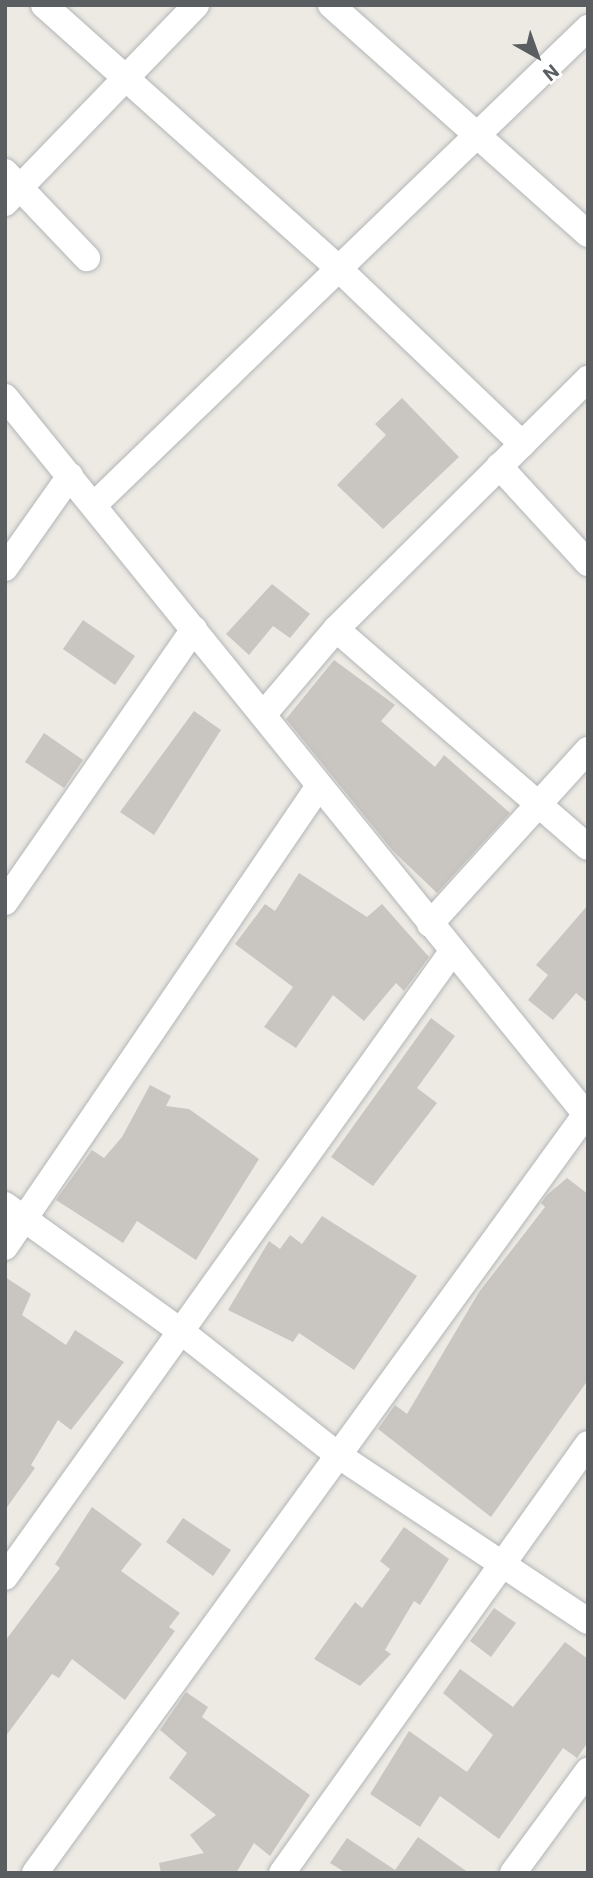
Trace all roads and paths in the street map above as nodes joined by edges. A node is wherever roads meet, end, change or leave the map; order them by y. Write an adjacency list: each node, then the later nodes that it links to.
1 (44, 5): 5 (street)
2 (196, 5): 5 (street)
3 (331, 5): 6 (street)
4 (588, 28): 6 (street)
5 (125, 79): 7 (street); 10 (street)
6 (478, 134): 8 (street); 10 (street)
7 (10, 187): 9 (street)
8 (588, 234)
9 (87, 258)
10 (338, 268): 13 (street); 16 (street)
11 (588, 379): 13 (street)
12 (5, 397): 15 (street)
13 (522, 444): 14 (street)
14 (499, 466): 17 (street); 20 (street)
15 (70, 476): 16 (street); 18 (street)
16 (94, 505): 19 (street)
17 (588, 563)
18 (5, 568)
19 (194, 629): 21 (street); 26 (street)
20 (336, 629): 21 (street); 24 (street)
21 (263, 715): 23 (street)
22 (588, 750): 24 (street)
23 (320, 786): 27 (street); 30 (street)
24 (534, 804): 25 (street); 27 (street)
25 (588, 847)
26 (5, 902)
27 (430, 924): 28 (street)
28 (452, 952): 29 (street); 32 (street)
29 (587, 1116): 34 (street)
30 (15, 1212): 31 (street); 32 (street)
31 (5, 1247)
32 (182, 1332): 34 (street); 36 (street)
33 (588, 1444): 35 (street)
34 (338, 1455): 35 (street); 39 (street)
35 (505, 1562): 37 (street); 40 (street)
36 (5, 1577)
37 (588, 1621)
38 (588, 1772): 41 (street)
39 (35, 1873)
40 (282, 1873)
41 (513, 1873)

